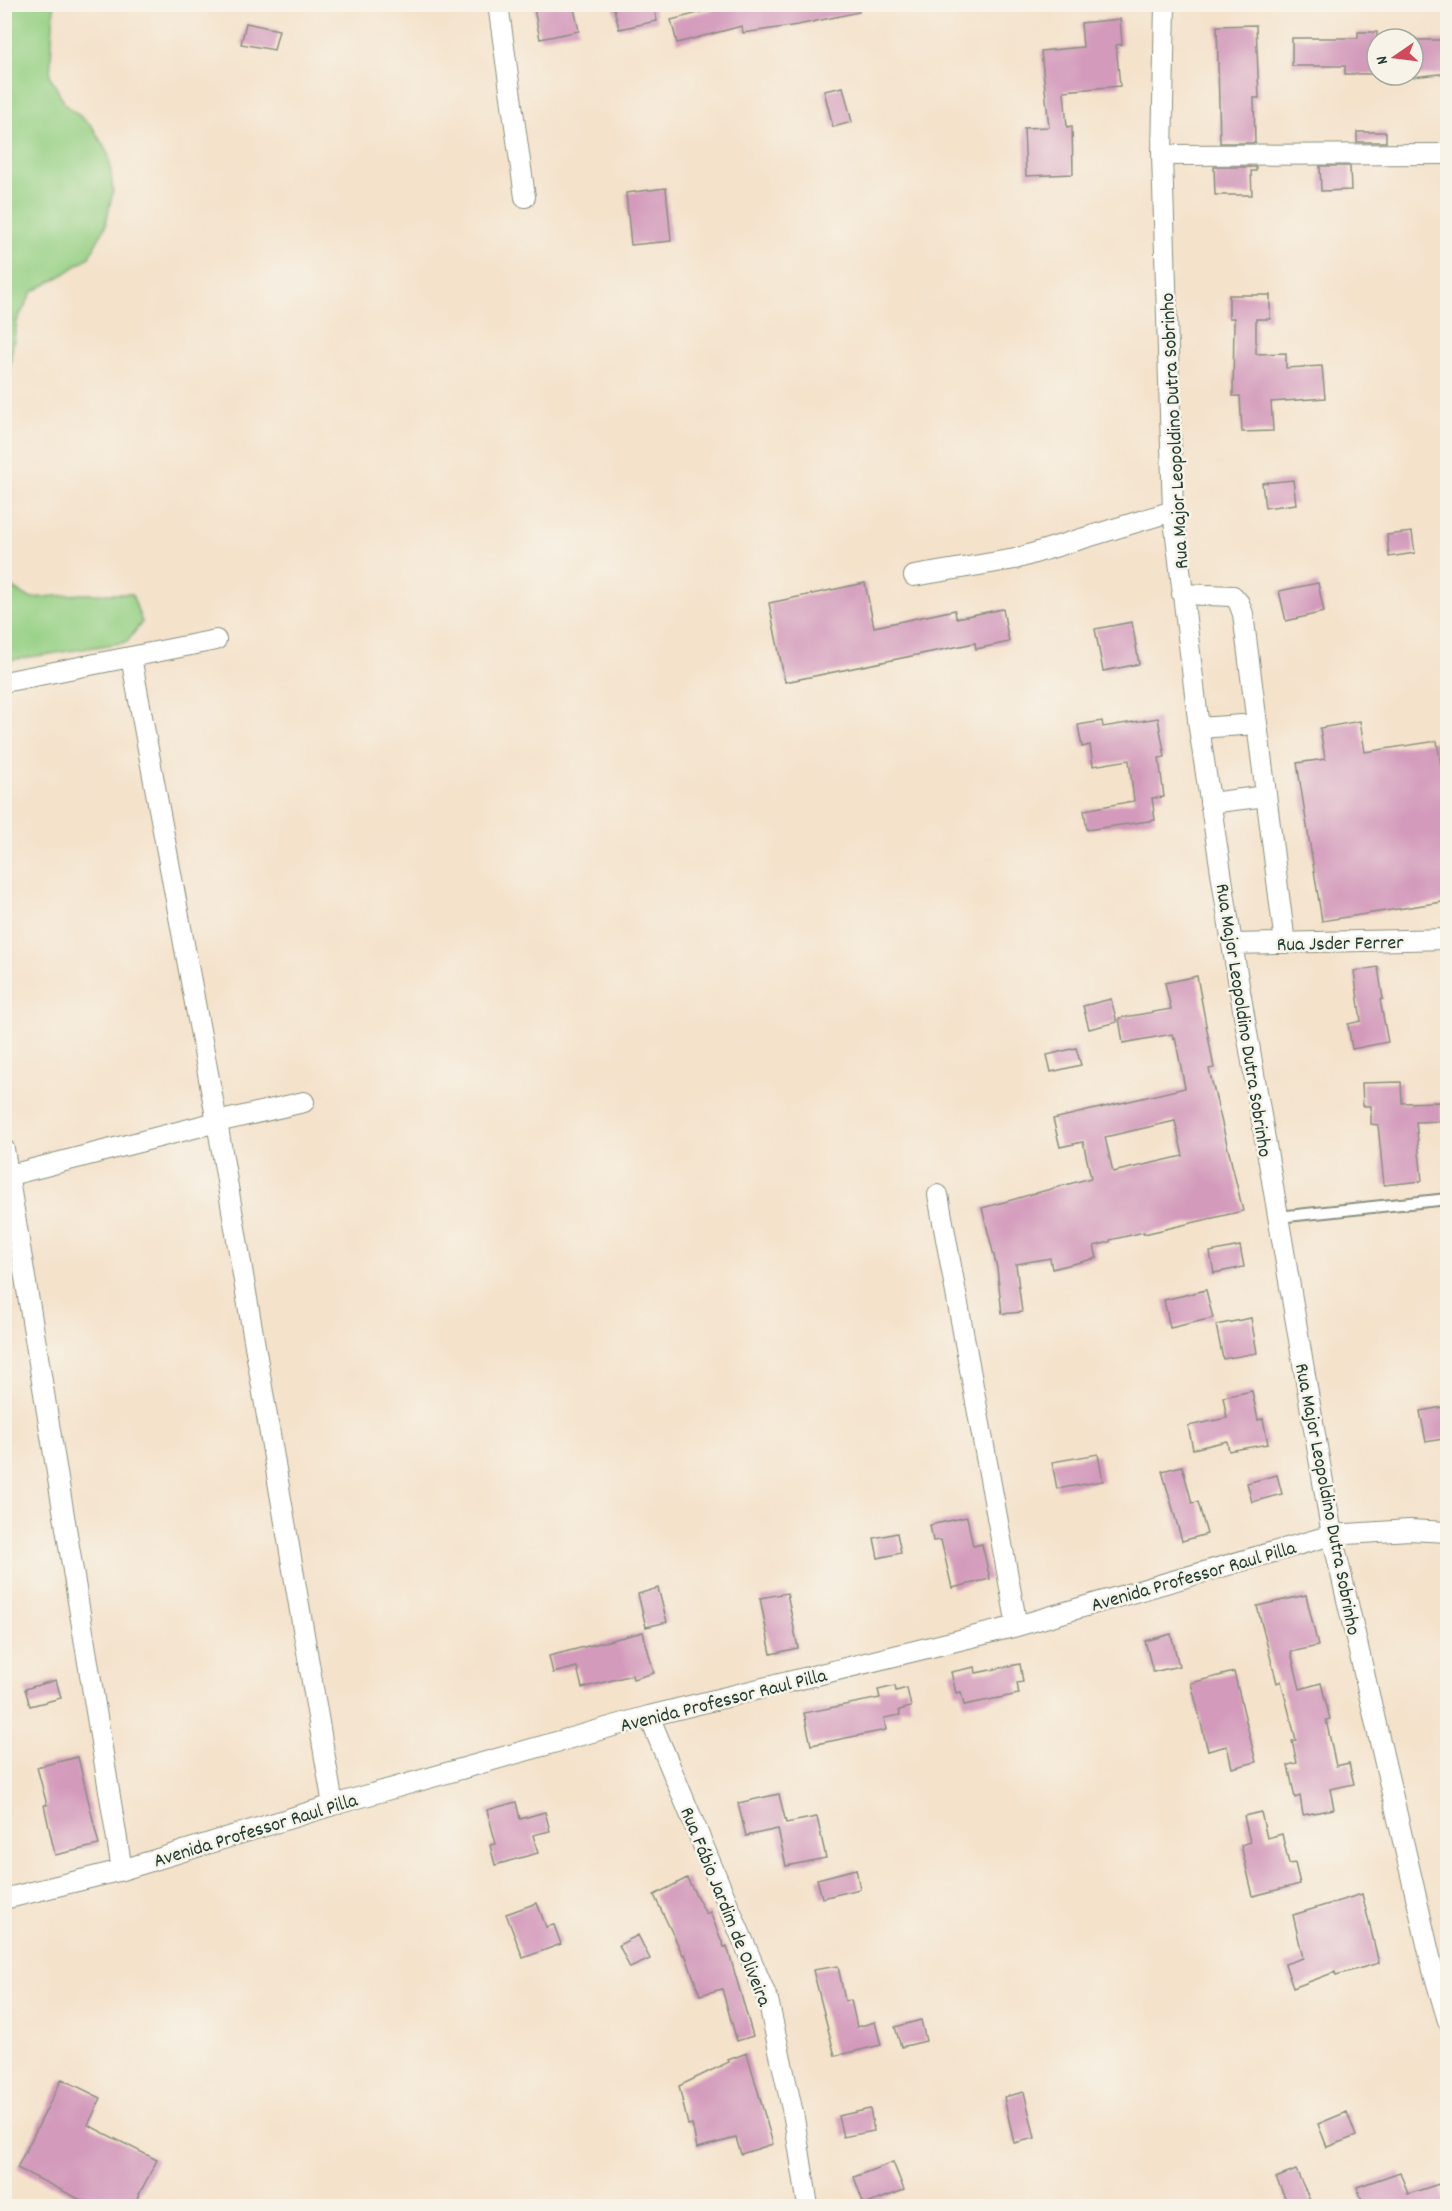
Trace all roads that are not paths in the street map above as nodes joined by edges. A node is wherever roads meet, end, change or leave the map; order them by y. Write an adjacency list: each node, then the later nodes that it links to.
1 (498, 4): 5 (street)
2 (1165, 4): 3 (street, Rua Major Leopoldino Dutra Sobrinho)
3 (1162, 154): 4 (street); 6 (street, Rua Major Leopoldino Dutra Sobrinho)
4 (1448, 154)
5 (525, 197)
6 (1173, 511): 7 (street); 8 (street, Rua Major Leopoldino Dutra Sobrinho)
7 (914, 576)
8 (1182, 594): 12 (street); 13 (street, Rua Major Leopoldino Dutra Sobrinho)
9 (216, 640): 10 (street)
10 (131, 657): 11 (street); 20 (street)
11 (4, 682)
12 (1257, 724): 13 (street); 14 (street)
13 (1199, 728): 15 (street, Rua Major Leopoldino Dutra Sobrinho)
14 (1266, 796): 15 (street); 17 (street)
15 (1210, 803): 18 (street, Rua Major Leopoldino Dutra Sobrinho)
16 (1448, 939): 17 (street, Rua Jsder Ferrer)
17 (1285, 943): 18 (street, Rua Jsder Ferrer)
18 (1232, 944): 25 (street, Rua Major Leopoldino Dutra Sobrinho)
19 (304, 1102): 20 (street)
20 (217, 1122): 22 (street); 30 (street)
21 (4, 1149): 22 (street)
22 (10, 1175): 31 (street)
23 (938, 1195): 28 (street)
24 (1448, 1199): 25 (lane)
25 (1278, 1217): 27 (street, Rua Major Leopoldino Dutra Sobrinho)
26 (1448, 1532): 27 (street, Avenida Professor Raul Pilla)
27 (1332, 1535): 28 (street, Avenida Professor Raul Pilla); 33 (street, Rua Major Leopoldino Dutra Sobrinho)
28 (1017, 1626): 29 (street, Avenida Professor Raul Pilla)
29 (649, 1716): 30 (street, Avenida Professor Raul Pilla); 34 (street, Rua Fábio Jardim de Oliveira)
30 (333, 1805): 31 (street, Avenida Professor Raul Pilla)
31 (122, 1870): 32 (street, Avenida Professor Raul Pilla)
32 (4, 1899)
33 (1448, 2021)
34 (808, 2206)

